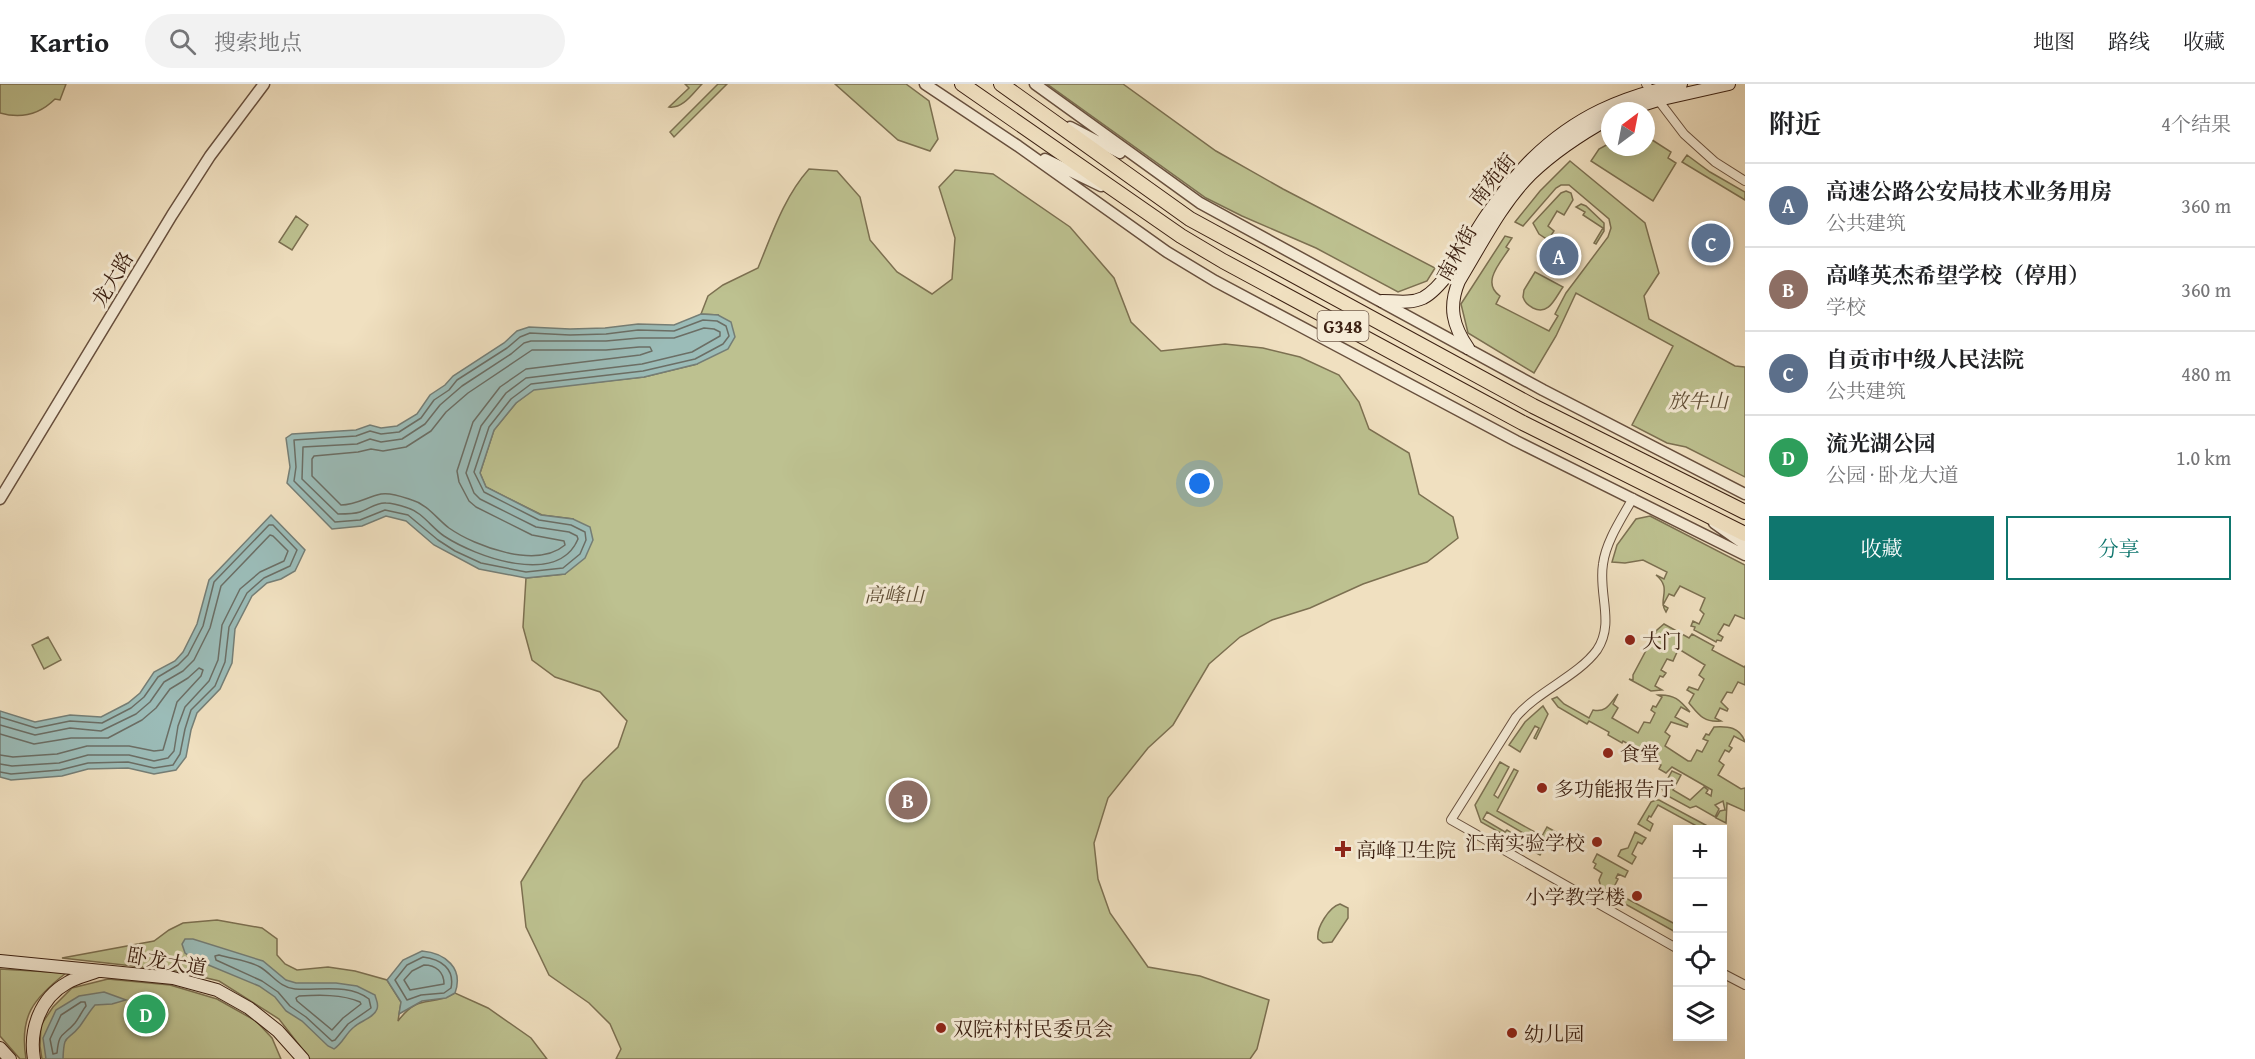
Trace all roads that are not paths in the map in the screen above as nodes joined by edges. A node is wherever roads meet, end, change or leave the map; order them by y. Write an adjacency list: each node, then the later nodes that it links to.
1 (264, 84): 21 (street, 龙大路)
2 (925, 84): 12 (street)
3 (962, 84): 15 (highway, G348)
4 (1000, 84): 10 (highway, G348)
5 (1035, 84): 13 (street)
6 (1681, 84): 8 (main road)
7 (1729, 84): 8 (main road)
8 (1651, 92): 9 (main road); 14 (street); 16 (main road, 南苑街)
9 (1636, 102)
10 (1045, 115): 13 (street); 24 (highway, G348)
11 (1601, 124): 17 (main road, 南林街)
12 (1018, 146): 15 (street); 20 (street)
13 (1150, 168): 16 (street)
14 (1745, 181)
15 (1131, 201): 23 (highway, G348)
16 (1382, 301): 17 (street)
17 (1468, 348): 18 (street)
18 (1698, 470): 19 (street); 22 (street)
19 (1745, 494)
20 (1633, 498): 27 (street); 28 (street)
21 (0, 499)
22 (1745, 502)
23 (1686, 504): 25 (highway, G348); 26 (street)
24 (1745, 512)
25 (1745, 534)
26 (1745, 545)
27 (1745, 555)
28 (1673, 947)
29 (0, 961): 30 (main road, 卧龙大道)
30 (101, 970): 33 (main road, 卧龙大道); 36 (main road)
31 (1727, 976): 32 (street)
32 (1745, 985)
33 (278, 1031): 37 (main road); 38 (main road, 卧龙大道)
34 (0, 1048): 35 (main road)
35 (10, 1059)
36 (34, 1059)
37 (290, 1059)
38 (303, 1059)

